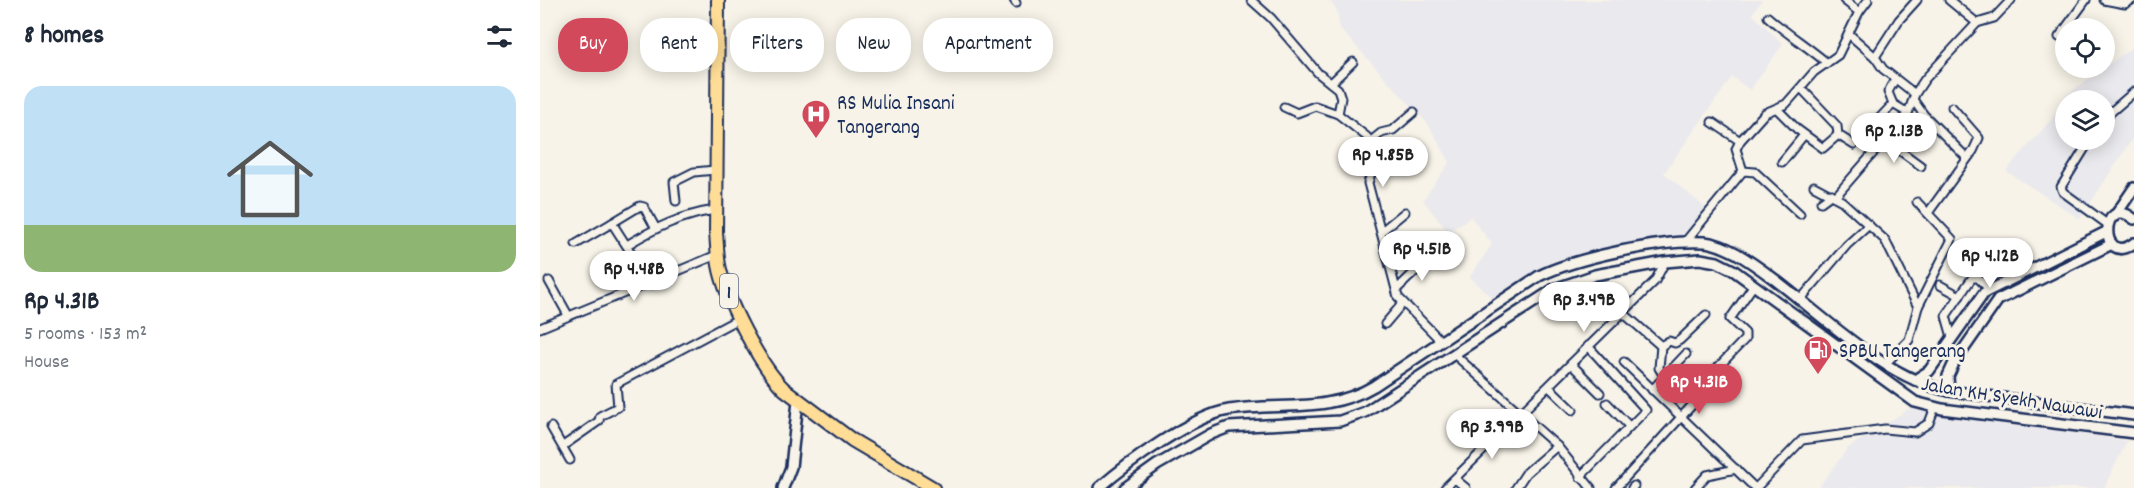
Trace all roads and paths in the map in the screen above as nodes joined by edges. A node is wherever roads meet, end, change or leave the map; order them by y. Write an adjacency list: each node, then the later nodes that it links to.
1 (718, 0): 44 (highway, 1)
2 (1251, 0): 20 (street)
3 (1844, 0): 11 (street)
4 (1868, 0): 11 (street)
5 (1917, 0): 16 (street)
6 (1949, 0): 14 (street)
7 (2012, 0): 14 (street)
8 (2086, 0): 13 (street)
9 (2104, 0): 10 (street)
10 (2132, 0)
11 (1859, 12): 15 (street)
12 (1768, 17): 18 (street)
13 (2073, 18)
14 (1977, 23): 23 (street)
15 (1850, 35): 16 (street); 18 (street)
16 (1875, 57): 19 (street)
17 (1353, 62): 20 (street)
18 (1827, 63): 21 (street)
19 (1895, 79): 23 (street); 24 (street)
20 (1331, 82): 31 (street)
21 (1801, 88): 27 (street); 34 (street)
22 (2133, 94): 28 (street)
23 (1914, 97): 30 (street); 41 (street)
24 (1893, 104): 30 (street); 35 (street)
25 (1952, 106): 41 (street)
26 (1284, 107): 31 (street)
27 (1776, 109): 33 (street); 38 (street)
28 (2115, 109)
29 (1414, 112): 37 (street)
30 (1908, 113): 36 (street)
31 (1338, 114): 37 (street)
32 (1712, 122): 38 (street)
33 (1804, 135): 34 (street); 42 (street)
34 (1838, 135): 35 (street)
35 (1862, 138): 40 (street)
36 (1884, 139): 40 (street); 43 (street)
37 (1371, 141): 62 (street)
38 (1740, 141): 45 (street)
39 (2084, 150): 61 (street)
40 (1874, 151): 48 (street)
41 (1966, 157): 54 (street)
42 (1782, 162)
43 (1921, 166)
44 (715, 170): 49 (street); 52 (highway, 1)
45 (1743, 171): 55 (street); 63 (street)
46 (1814, 186): 48 (street)
47 (2134, 188): 56 (main road)
48 (1834, 195): 50 (street); 59 (street)
49 (676, 201)
50 (1821, 202)
51 (1917, 202): 54 (street)
52 (715, 210): 60 (street); 68 (highway, 1)
53 (1405, 212): 62 (street)
54 (1928, 213): 80 (street)
55 (1800, 214)
56 (2115, 216): 57 (main road); 61 (main road)
57 (2134, 219)
58 (612, 223): 60 (street); 65 (street); 66 (street)
59 (1869, 225): 78 (street); 80 (street)
60 (655, 227): 66 (street)
61 (2107, 228): 67 (main road); 76 (main road)
62 (1383, 230): 75 (street)
63 (1685, 242): 78 (main road, Jalan KH Syekh Nawawi); 88 (main road, Jalan KH Syekh Nawawi)
64 (2134, 243): 67 (main road)
65 (576, 244)
66 (627, 245): 72 (street)
67 (2108, 246): 100 (main road)
68 (718, 254): 72 (street); 84 (highway, 1)
69 (1429, 258): 75 (street)
70 (1665, 262): 74 (main road, Jalan KH Syekh Nawawi); 81 (street); 92 (main road, Jalan KH Syekh Nawawi)
71 (549, 280): 82 (street)
72 (651, 284): 82 (street)
73 (1940, 285): 77 (street)
74 (1753, 286): 104 (main road, Jalan KH Syekh Nawawi); 109 (street)
75 (1397, 289): 79 (street)
76 (1989, 289): 77 (street); 87 (main road)
77 (1960, 296): 87 (street)
78 (1800, 300): 94 (main road, Jalan KH Syekh Nawawi)
79 (1402, 304): 85 (street); 88 (street)
80 (1918, 307): 94 (street)
81 (1622, 311): 89 (street); 90 (street)
82 (568, 315): 86 (street)
83 (1706, 315): 90 (street)
84 (740, 318): 102 (highway, 1); 114 (street)
85 (1385, 324)
86 (540, 328)
87 (1952, 337): 97 (main road)
88 (1441, 341): 108 (main road, Jalan KH Syekh Nawawi)
89 (1588, 346): 95 (street); 110 (street)
90 (1661, 346): 96 (street)
91 (1686, 354): 96 (street)
92 (1455, 355): 106 (street); 113 (main road, Jalan KH Syekh Nawawi)
93 (1624, 362): 99 (street)
94 (1886, 363): 97 (main road, Jalan KH Syekh Nawawi)
95 (1571, 364): 98 (street); 101 (street)
96 (1664, 376): 99 (street)
97 (1915, 380): 100 (main road, Jalan KH Syekh Nawawi)
98 (1549, 387): 105 (street); 106 (street)
99 (1652, 390): 109 (street)
100 (1949, 391): 107 (main road, Jalan KH Syekh Nawawi)
101 (1600, 393)
102 (798, 401): 120 (main road); 121 (highway, 1)
103 (1607, 403): 110 (street)
104 (1935, 407): 112 (main road, Jalan KH Syekh Nawawi); 130 (street)
105 (1573, 411)
106 (1521, 414): 115 (street); 119 (street)
107 (2134, 415)
108 (1207, 416): 113 (main road); 122 (main road, Jalan KH Syekh Nawawi)
109 (1682, 417): 117 (street); 128 (street)
110 (1629, 426): 118 (street)
111 (551, 427): 114 (street)
112 (2134, 433)
113 (1211, 434): 123 (main road, Jalan KH Syekh Nawawi)
114 (563, 446): 116 (street)
115 (1557, 446): 118 (street); 126 (street)
116 (570, 460)
117 (1736, 469): 129 (street); 130 (street)
118 (1580, 477): 127 (street)
119 (1455, 479): 124 (street); 125 (street)
120 (783, 488)
121 (933, 488)
122 (1099, 488)
123 (1125, 488)
124 (1445, 488)
125 (1466, 488)
126 (1516, 488)
127 (1591, 488)
128 (1616, 488)
129 (1695, 488)
130 (1756, 488)

